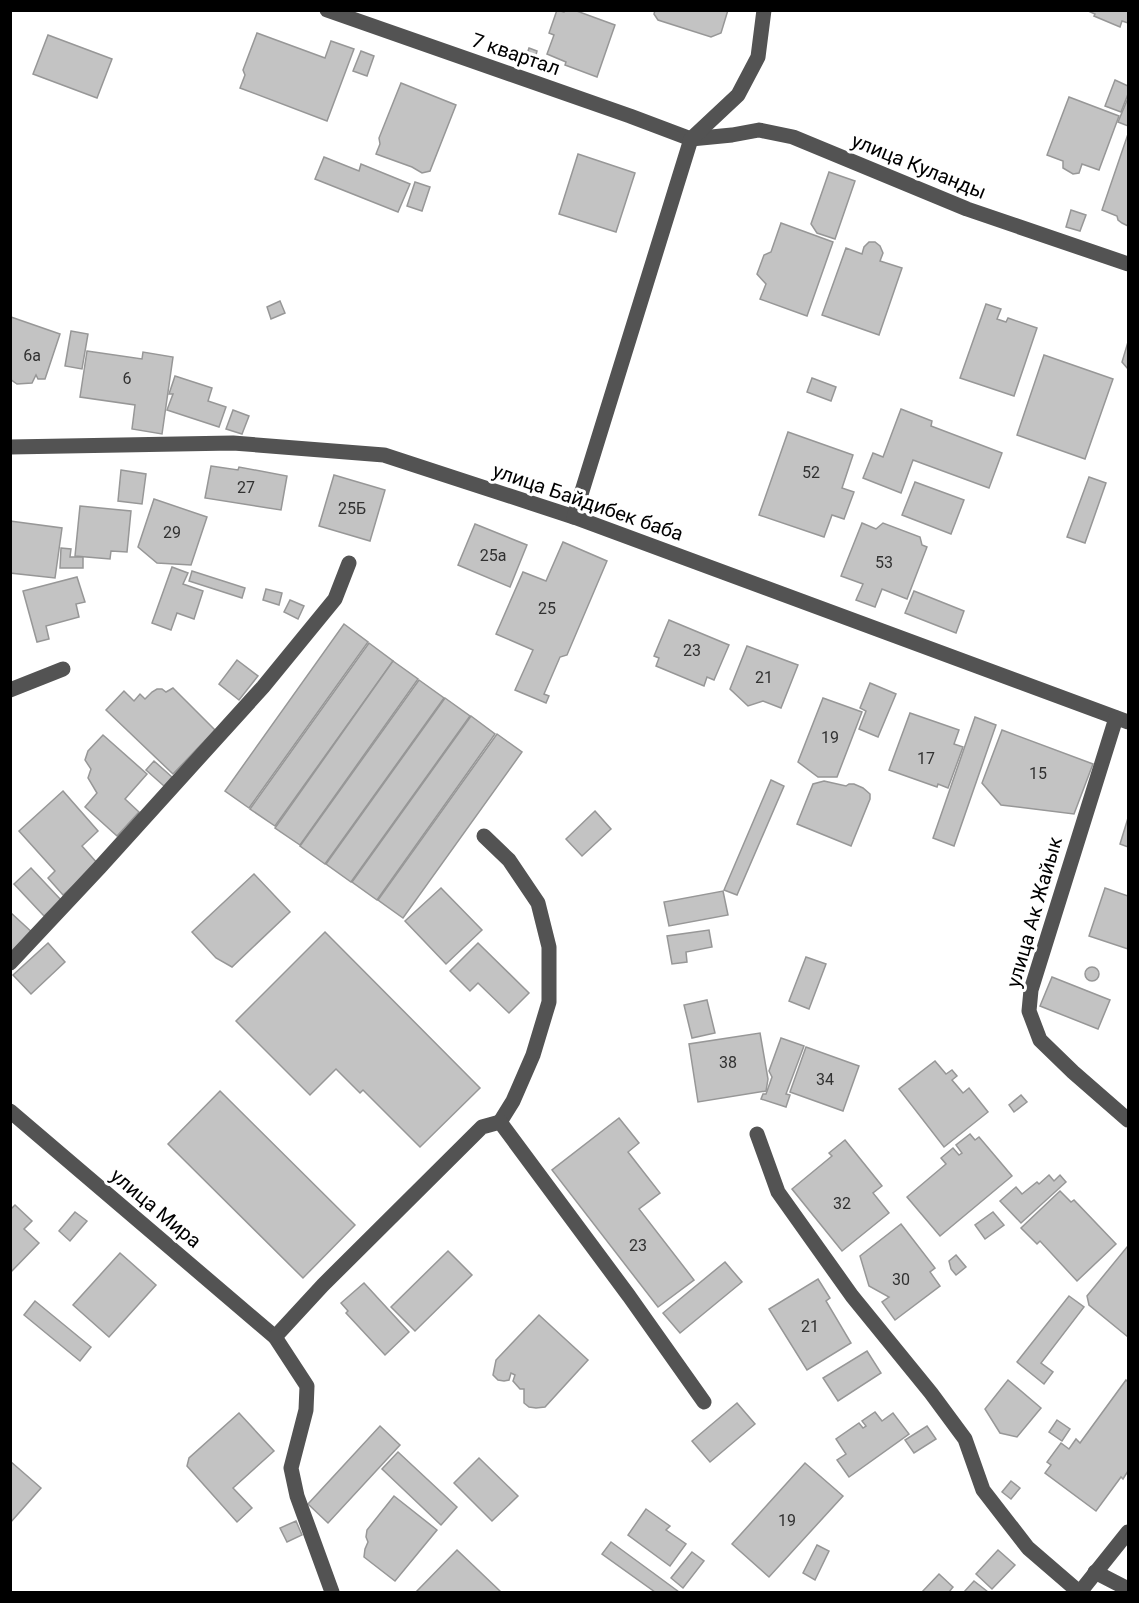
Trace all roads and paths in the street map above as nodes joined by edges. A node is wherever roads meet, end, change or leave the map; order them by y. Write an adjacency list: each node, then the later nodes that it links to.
1 (327, 10): 3 (street, 7 квартал)
2 (765, 10): 3 (street)
3 (692, 139): 4 (street, улица Куланды); 6 (street)
4 (1128, 264)
5 (10, 447): 6 (street, улица Байдибек баба)
6 (574, 517): 10 (street, улица Байдибек баба)
7 (349, 563): 12 (street)
8 (63, 669): 9 (street)
9 (10, 690)
10 (1122, 720): 14 (street, улица Ак Жайык)
11 (484, 836): 15 (street)
12 (10, 963)
13 (10, 1111): 17 (street, улица Мира)
14 (1128, 1120)
15 (500, 1122): 17 (street); 18 (street)
16 (757, 1134): 23 (street)
17 (275, 1337): 22 (street, улица Мира)
18 (704, 1402)
19 (1128, 1532): 20 (street)
20 (1095, 1572): 21 (street); 23 (street)
21 (1128, 1589)
22 (332, 1593)
23 (1080, 1593)

